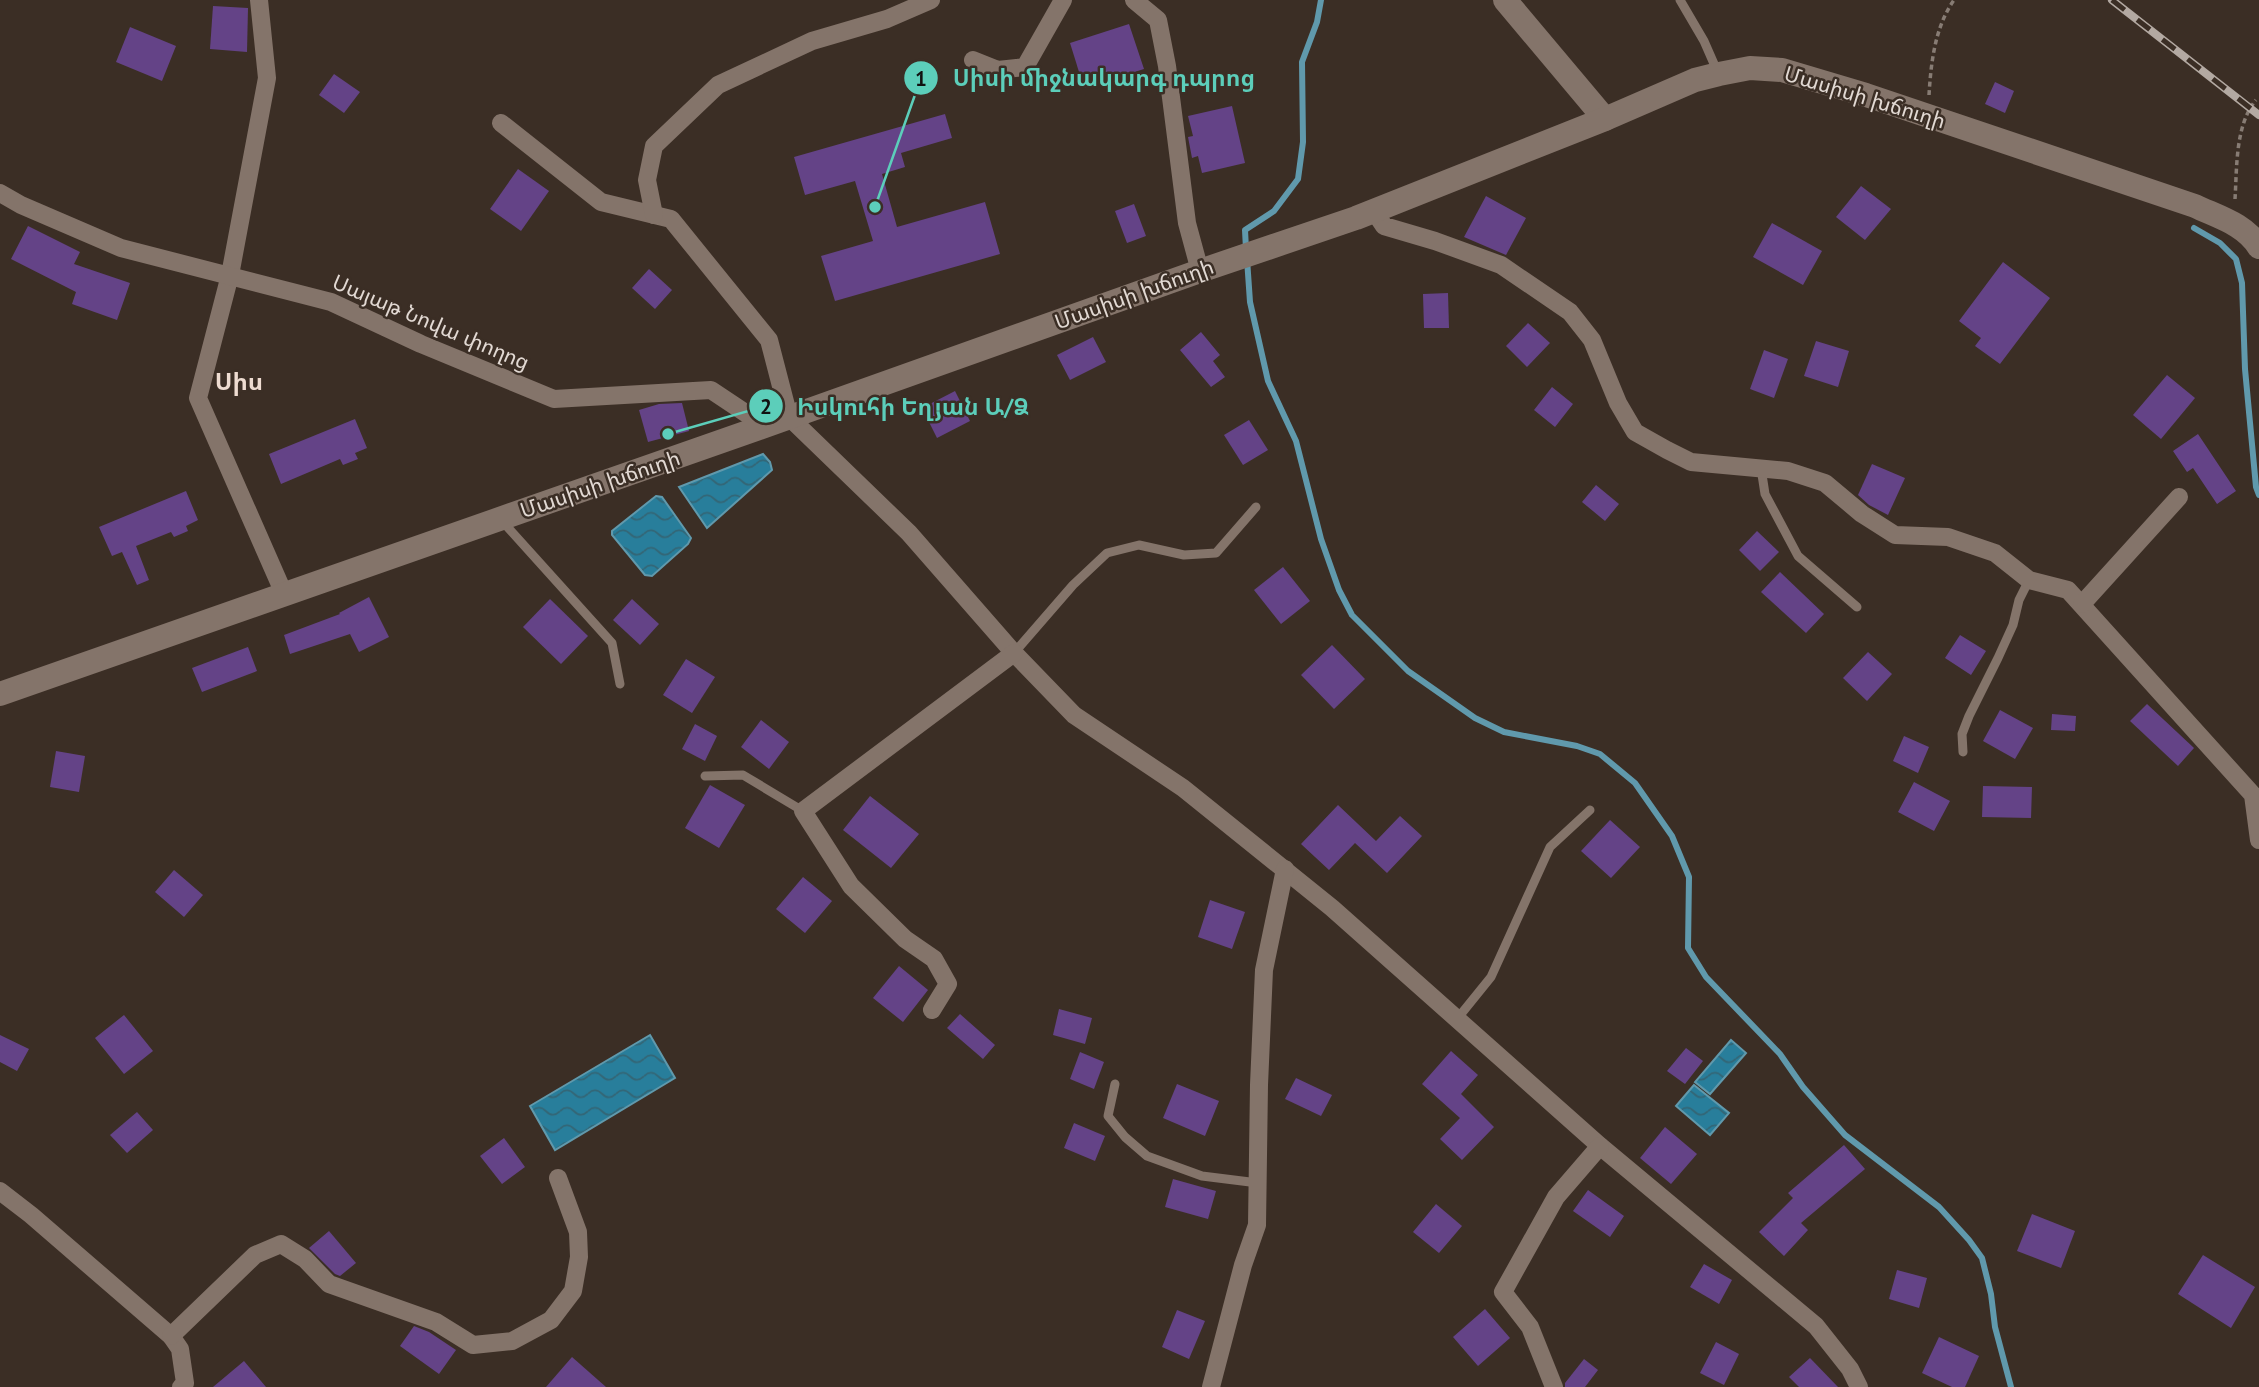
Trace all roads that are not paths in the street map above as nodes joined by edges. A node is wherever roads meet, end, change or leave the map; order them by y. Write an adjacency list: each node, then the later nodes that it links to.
1 (259, 0): 16 (street)
2 (932, 0): 13 (street)
3 (1063, 0): 7 (street)
4 (1134, 0): 15 (street)
5 (1505, 0): 9 (main road)
6 (1680, 0): 8 (lane)
7 (973, 60)
8 (1719, 74): 9 (main road, Մասիսի խճուղի); 14 (main road, Մասիսի խճուղի)
9 (1605, 119): 12 (main road, Մասիսի խճուղի)
10 (501, 123): 13 (street)
11 (0, 193): 16 (street, Սայաթ Նովա փողոց)
12 (1365, 214): 15 (main road, Մասիսի խճուղի); 19 (street)
13 (654, 215): 17 (street)
14 (2259, 247)
15 (1200, 271): 17 (main road, Մասիսի խճուղի)
16 (230, 275): 18 (street, Սայաթ Նովա փողոց); 24 (street)
17 (789, 417): 18 (main road, Մասիսի խճուղի); 27 (street)
18 (765, 426): 22 (main road, Մասիսի խճուղի)
19 (1761, 468): 23 (street); 26 (lane)
20 (2179, 497): 25 (street)
21 (1256, 507): 27 (lane)
22 (501, 519): 24 (main road, Մասիսի խճուղի); 28 (lane)
23 (2029, 580): 25 (street); 30 (lane)
24 (285, 596): 29 (main road, Մասիսի խճուղի)
25 (2082, 604): 34 (street)
26 (1857, 607)
27 (1014, 653): 33 (street); 35 (street)
28 (620, 684)
29 (0, 694)
30 (1963, 751)
31 (705, 776): 33 (lane)
32 (1590, 810): 37 (lane)
33 (803, 811): 36 (street)
34 (2259, 840)
35 (1285, 869): 37 (street); 41 (street)
36 (932, 1010)
37 (1457, 1018): 39 (street)
38 (1115, 1084): 41 (lane)
39 (1600, 1146): 46 (street); 47 (street)
40 (558, 1178): 43 (street)
41 (1258, 1183): 45 (street)
42 (0, 1191): 43 (street)
43 (171, 1336): 44 (street)
44 (181, 1387)
45 (1211, 1387)
46 (1554, 1387)
47 (1859, 1387)

